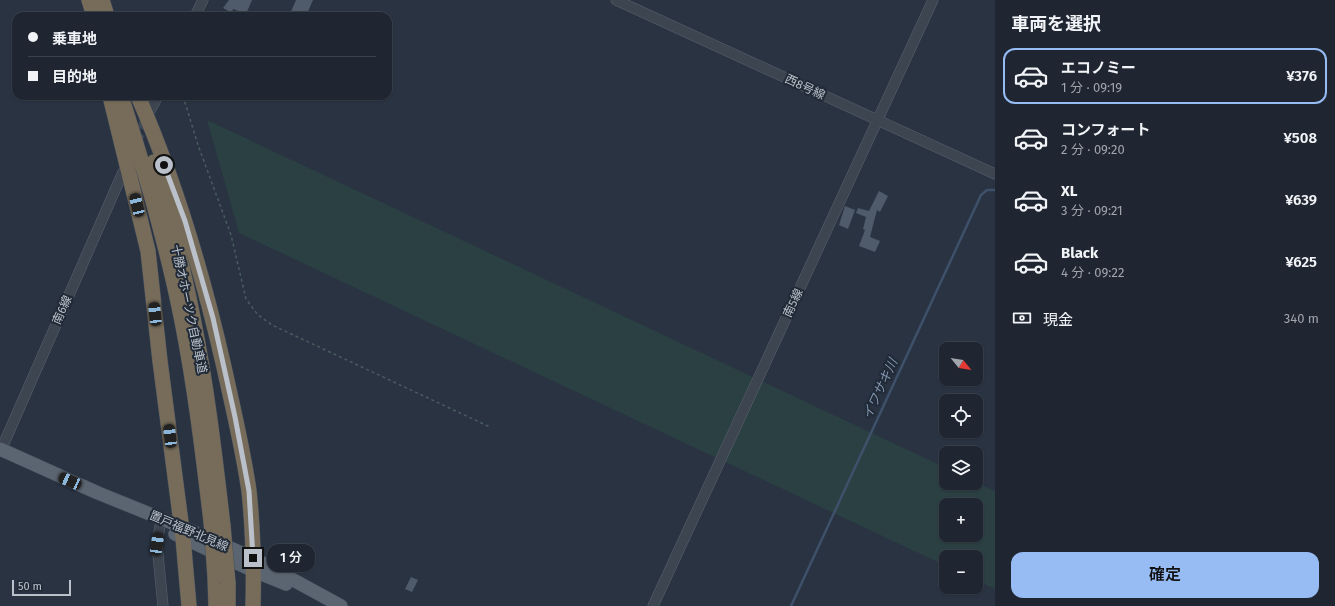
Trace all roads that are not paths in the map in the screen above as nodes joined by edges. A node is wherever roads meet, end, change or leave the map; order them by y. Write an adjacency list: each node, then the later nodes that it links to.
1 (88, 0): 6 (highway); 7 (highway)
2 (102, 0): 8 (highway)
3 (203, 0): 9 (street)
4 (616, 0): 16 (street, 西8号線)
5 (933, 0): 16 (street, 南5線)
6 (90, 12)
7 (92, 12)
8 (106, 12)
9 (197, 12)
10 (111, 100): 23 (highway)
11 (122, 100): 21 (highway, 十勝オホーツク自動車道)
12 (135, 100): 21 (highway, 十勝オホーツク自動車道)
13 (140, 100): 24 (highway)
14 (156, 100): 15 (street)
15 (151, 109)
16 (878, 120): 18 (street, 西8号線); 32 (street, 南5線)
17 (123, 172): 19 (street, 南6線)
18 (995, 174)
19 (0, 449): 20 (main road, 置戸福野北見線)
20 (98, 493): 22 (main road, 置戸福野北見線); 23 (main road, 置戸福野北見線)
21 (217, 524): 25 (highway, bridge)
22 (160, 526): 23 (main road, 置戸福野北見線); 26 (street)
23 (182, 532): 24 (main road, 置戸福野北見線); 27 (highway)
24 (254, 565): 30 (highway); 31 (main road, 置戸福野北見線)
25 (222, 580): 28 (highway); 29 (highway)
26 (163, 606)
27 (189, 606)
28 (216, 606)
29 (228, 606)
30 (253, 606)
31 (342, 606)
32 (653, 606)

